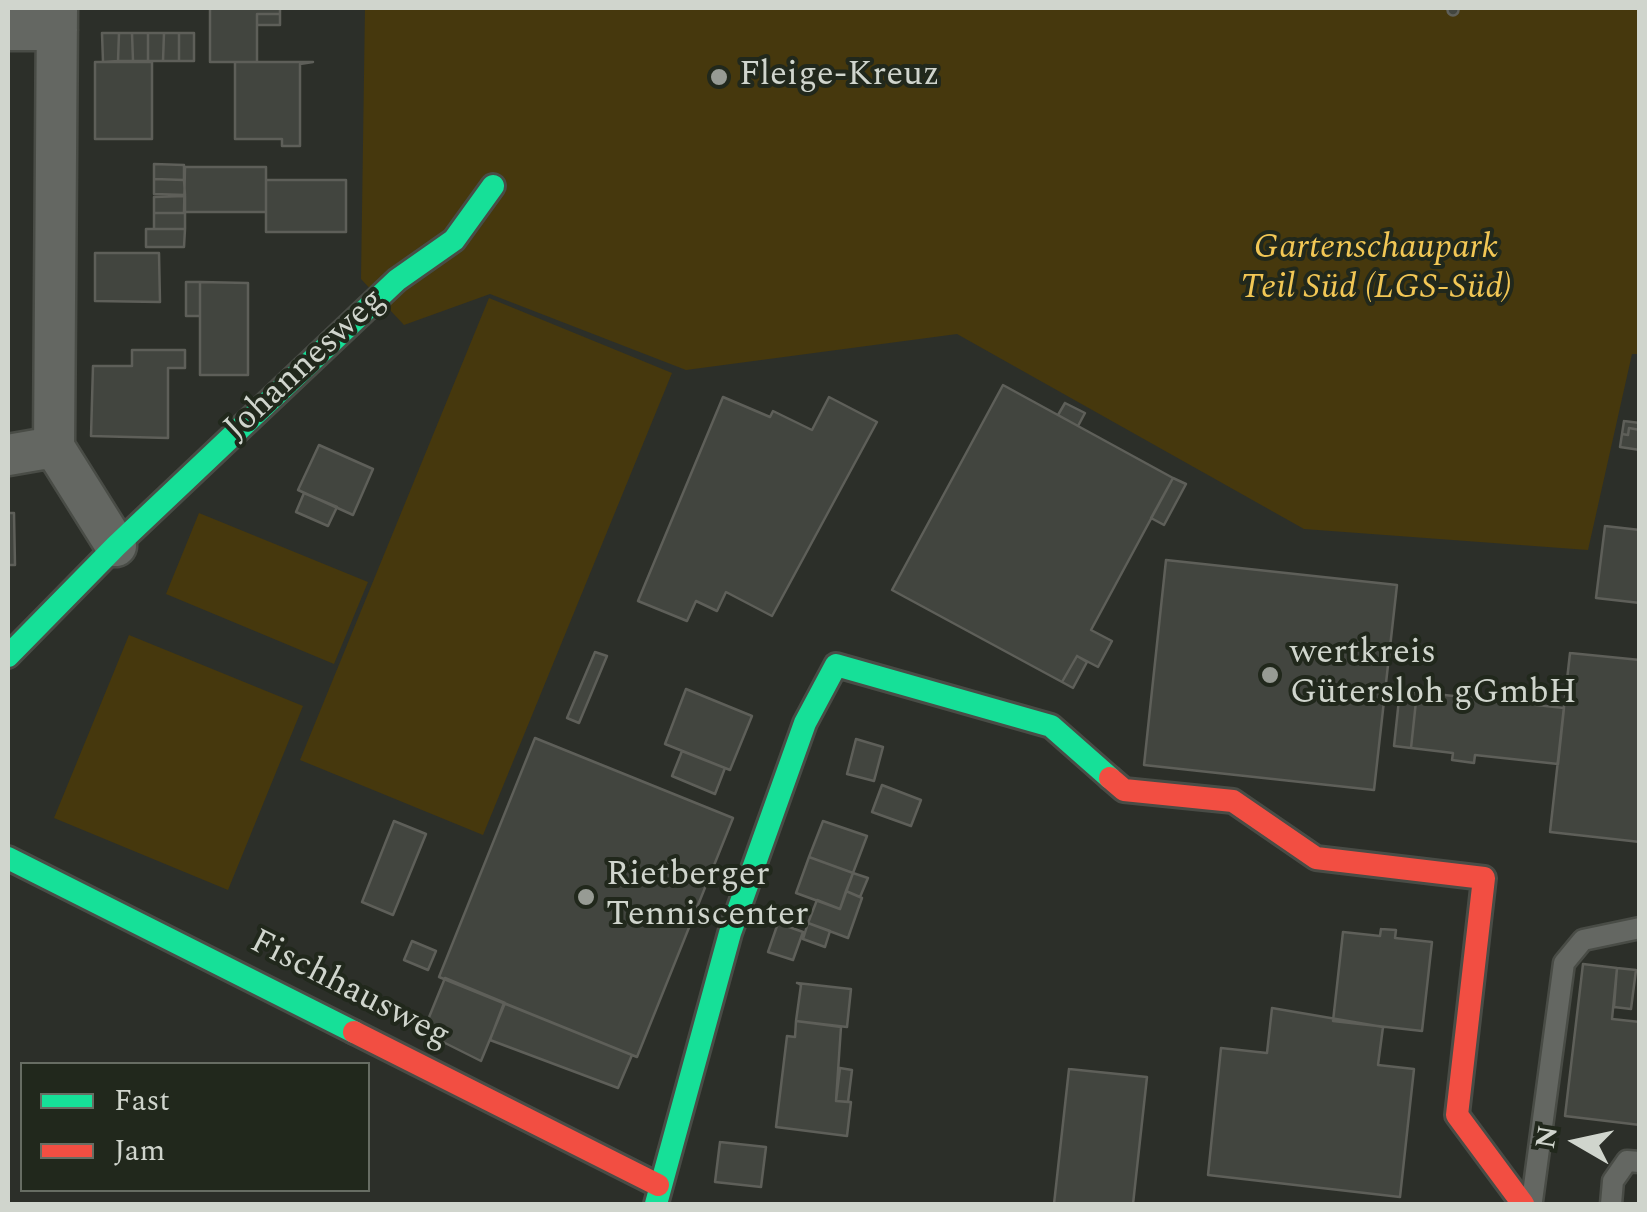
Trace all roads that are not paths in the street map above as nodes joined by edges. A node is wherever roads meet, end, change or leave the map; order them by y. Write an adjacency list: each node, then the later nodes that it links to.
1 (57, 19): 2 (street); 4 (street)
2 (8, 30)
3 (493, 186): 6 (street, Johannesweg)
4 (54, 447): 5 (street); 6 (street)
5 (8, 455)
6 (116, 546): 7 (street, Johannesweg)
7 (8, 656)
8 (8, 858): 11 (street, Fischhausweg)
9 (1640, 928): 13 (lane)
10 (1640, 1162): 14 (lane)
11 (657, 1195): 12 (street, Fischhausweg)
12 (1524, 1204)
13 (1532, 1204)
14 (1610, 1204)

